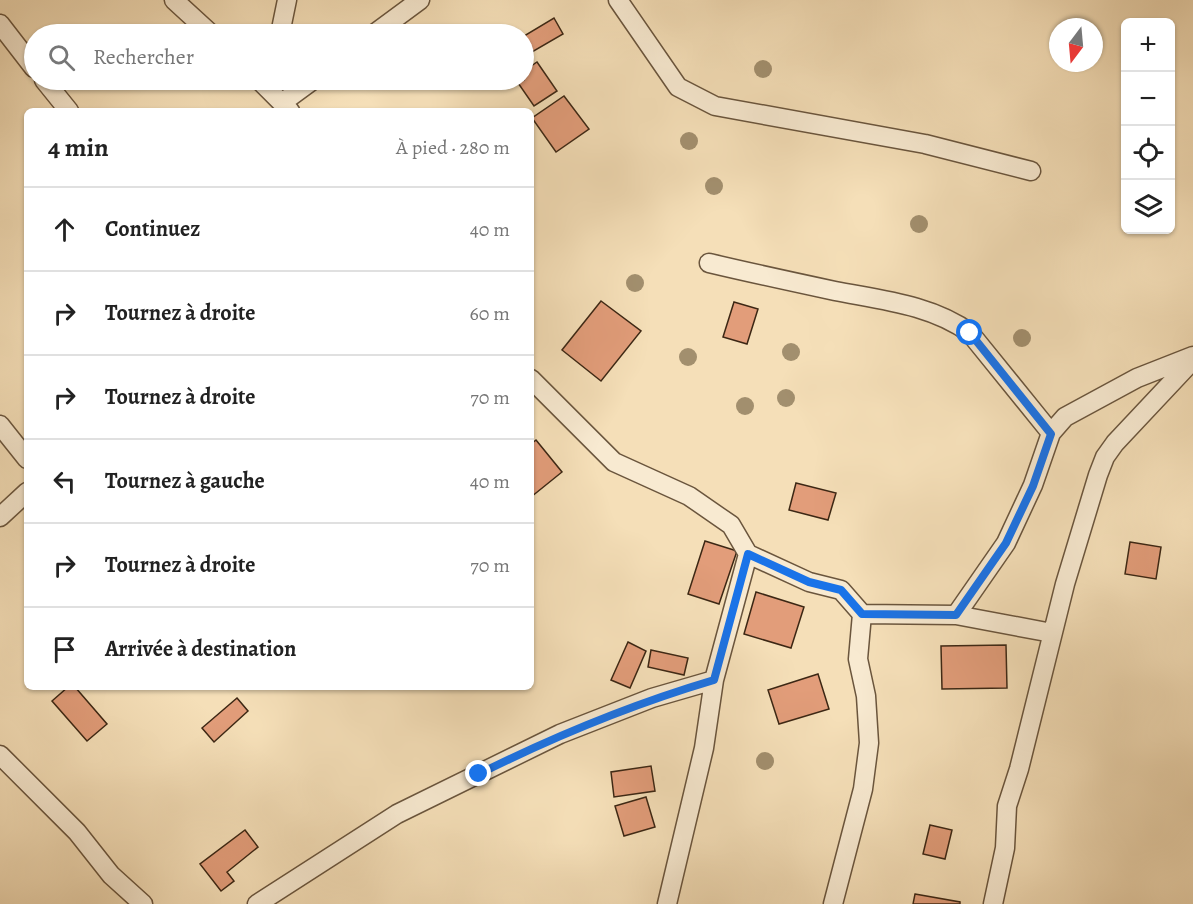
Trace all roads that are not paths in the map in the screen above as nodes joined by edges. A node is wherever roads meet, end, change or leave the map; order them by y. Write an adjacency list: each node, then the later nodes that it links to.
1 (174, 0): 6 (street)
2 (287, 0): 7 (street)
3 (420, 0): 8 (street)
4 (618, 0): 12 (street)
5 (0, 24): 9 (street)
6 (200, 24)
7 (282, 24)
8 (388, 24)
9 (24, 55)
10 (52, 90): 11 (street)
11 (67, 108)
12 (1031, 171)
13 (709, 263): 17 (street)
14 (1193, 358): 17 (street); 24 (street)
15 (534, 382): 21 (street)
16 (0, 425): 18 (street)
17 (1051, 434): 23 (street)
18 (24, 455)
19 (24, 495): 20 (street)
20 (0, 517)
21 (748, 554): 22 (street); 25 (street)
22 (862, 614): 23 (street); 30 (street)
23 (956, 615): 24 (street)
24 (1052, 633): 31 (street)
25 (714, 680): 28 (street); 29 (street)
26 (0, 755): 27 (street)
27 (143, 904)
28 (257, 904)
29 (667, 904)
30 (833, 904)
31 (993, 904)

